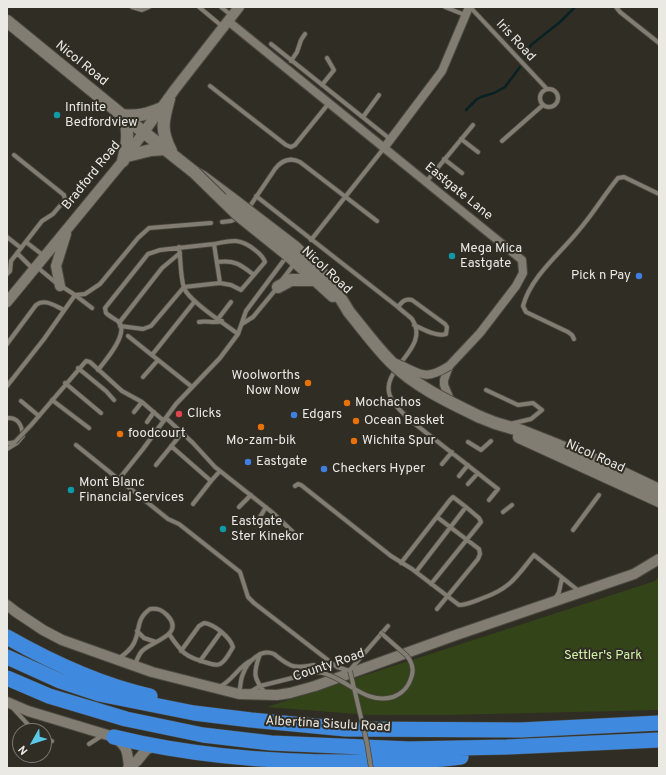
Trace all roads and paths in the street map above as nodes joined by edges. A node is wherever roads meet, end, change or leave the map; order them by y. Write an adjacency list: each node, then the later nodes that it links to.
1 (132, 7): 2 (lane)
2 (149, 7)
3 (199, 7): 11 (lane)
4 (221, 7): 11 (lane)
5 (239, 7): 11 (street, Bradford Road)
6 (445, 7): 9 (lane)
7 (469, 7): 9 (street); 19 (lane, Iris Road)
8 (616, 7): 13 (lane)
9 (465, 15): 28 (street)
10 (7, 21): 24 (main road, Nicol Road)
11 (228, 21): 21 (street, Bradford Road); 22 (street, Eastgate Lane)
12 (305, 34): 16 (lane)
13 (659, 43)
14 (271, 44): 16 (lane)
15 (327, 58): 17 (lane)
16 (291, 61): 17 (lane)
17 (322, 85): 25 (lane)
18 (210, 86): 22 (lane)
19 (547, 89): 23 (lane); 23 (lane)
20 (379, 95): 25 (lane)
21 (165, 103): 24 (main road); 27 (street, Bradford Road); 32 (main road)
22 (329, 103): 31 (street, Eastgate Lane)
23 (543, 105): 30 (lane)
24 (123, 117): 27 (main road, Nicol Road); 35 (main road)
25 (363, 117): 28 (lane)
26 (473, 125): 29 (lane)
27 (144, 132): 32 (main road, Nicol Road); 35 (street, Bradford Road)
28 (391, 139): 31 (street)
29 (461, 139): 33 (lane); 36 (lane)
30 (502, 141)
31 (384, 148): 38 (street, Eastgate Lane); 41 (lane)
32 (170, 152): 35 (main road); 54 (main road, Nicol Road, bridge)
33 (478, 152)
34 (14, 155): 48 (lane)
35 (125, 158): 45 (street, Bradford Road)
36 (444, 159): 37 (lane); 38 (lane)
37 (462, 173)
38 (426, 182): 87 (street, Eastgate Lane)
39 (659, 194): 80 (lane)
40 (256, 196): 41 (lane); 43 (lane); 47 (lane)
41 (345, 196): 42 (lane); 47 (lane)
42 (377, 220)
43 (222, 222)
44 (211, 223): 65 (lane)
45 (68, 227): 55 (street, Bradford Road); 62 (street)
46 (7, 237): 50 (lane)
47 (311, 240): 69 (lane)
48 (26, 242): 50 (lane); 55 (lane)
49 (214, 244): 51 (lane); 56 (lane); 59 (lane)
50 (21, 248): 52 (lane)
51 (179, 248): 53 (lane); 75 (lane)
52 (17, 253): 57 (lane); 58 (lane)
53 (180, 253): 63 (lane); 75 (lane)
54 (295, 254): 60 (main road, Nicol Road); 64 (lane); 72 (main road, Nicol Road); 76 (lane)
55 (44, 256): 57 (street, Bradford Road)
56 (217, 262): 59 (lane); 61 (lane)
57 (35, 268): 62 (lane); 67 (street, Bradford Road)
58 (7, 274)
59 (254, 275): 61 (lane)
60 (316, 280): 64 (main road); 72 (main road, Nicol Road)
61 (220, 282): 63 (lane)
62 (60, 286): 65 (lane)
63 (184, 287): 66 (lane); 75 (lane)
64 (278, 287): 76 (lane)
65 (74, 295): 70 (lane); 71 (lane)
66 (195, 301): 73 (lane); 82 (lane)
67 (7, 302)
68 (231, 302): 73 (lane)
69 (398, 307): 77 (lane); 77 (lane)
70 (92, 308)
71 (64, 310): 81 (lane); 93 (lane)
72 (349, 312): 85 (main road, Nicol Road, bridge)
73 (220, 320): 74 (lane); 78 (lane)
74 (199, 322)
75 (120, 324): 89 (lane)
76 (242, 324): 78 (lane)
77 (414, 325): 118 (lane)
78 (238, 334): 94 (lane)
79 (128, 336): 82 (lane)
80 (574, 339)
81 (7, 344)
82 (152, 355): 83 (lane)
83 (158, 360): 86 (lane); 90 (lane)
84 (167, 360): 86 (lane)
85 (391, 362): 87 (street, Eastgate Lane, bridge); 101 (main road, Nicol Road, bridge)
86 (164, 364): 94 (lane)
87 (449, 366): 101 (street)
88 (78, 368): 89 (lane); 91 (lane); 96 (lane)
89 (98, 370): 92 (lane)
90 (143, 377)
91 (65, 383): 97 (lane); 104 (lane)
92 (112, 384): 96 (lane); 100 (lane)
93 (7, 386)
94 (192, 387): 107 (lane)
95 (486, 390): 109 (lane)
96 (106, 391): 98 (lane)
97 (52, 400): 105 (lane); 110 (lane)
98 (114, 400)
99 (21, 401): 105 (lane)
100 (142, 402): 102 (lane); 103 (lane)
101 (452, 403): 109 (main road, Nicol Road, bridge)
102 (134, 412)
103 (154, 412): 107 (lane); 108 (lane)
104 (101, 413)
105 (39, 416): 114 (lane, bridge)
106 (7, 418): 117 (lane)
107 (165, 419): 111 (lane); 125 (lane)
108 (147, 422)
109 (502, 425): 129 (main road, Nicol Road); 133 (main road, Nicol Road)
110 (89, 428)
111 (182, 432): 116 (lane); 122 (lane)
112 (491, 441): 113 (lane)
113 (468, 442)
114 (7, 443)
115 (76, 445): 125 (lane)
116 (171, 446): 120 (lane); 126 (lane)
117 (7, 449)
118 (452, 452): 119 (lane); 121 (lane)
119 (442, 464)
120 (156, 465)
121 (468, 465): 123 (lane); 124 (lane)
122 (220, 471): 126 (lane); 130 (lane)
123 (478, 473): 127 (lane); 132 (lane)
124 (459, 476)
125 (119, 479): 171 (lane)
126 (211, 480): 134 (lane)
127 (468, 484)
128 (295, 486): 147 (lane)
129 (658, 489)
130 (251, 495): 136 (lane); 137 (lane)
131 (599, 495): 143 (lane)
132 (489, 500)
133 (659, 501)
134 (193, 504)
135 (512, 505): 139 (lane)
136 (239, 507)
137 (266, 507): 141 (lane); 144 (lane)
138 (466, 507): 140 (lane); 142 (lane); 145 (lane)
139 (503, 512)
140 (437, 517): 142 (lane); 147 (lane)
141 (256, 522)
142 (450, 528): 145 (lane); 148 (lane)
143 (573, 530)
144 (293, 532)
145 (466, 540): 150 (lane); 152 (lane)
146 (659, 559): 151 (street, County Road)
147 (402, 563): 148 (lane)
148 (416, 572): 150 (lane)
149 (562, 578): 151 (lane); 152 (lane); 153 (lane)
150 (431, 584): 152 (lane)
151 (580, 592): 153 (street, County Road)
152 (447, 597): 155 (lane)
153 (554, 602): 176 (street, County Road)
154 (7, 605): 166 (street, County Road)
155 (437, 608)
156 (388, 626): 159 (lane)
157 (137, 631): 160 (lane); 162 (lane); 166 (lane)
158 (221, 632): 163 (lane); 168 (lane); 168 (lane)
159 (381, 633): 171 (lane); 173 (lane, bridge)
160 (169, 634): 162 (lane); 163 (lane)
161 (7, 637): 178 (highway)
162 (157, 642): 170 (lane)
163 (181, 651): 168 (lane)
164 (260, 654): 167 (lane); 169 (lane); 173 (lane)
165 (7, 657): 178 (highway, Albertina Sisulu Road)
166 (118, 659): 170 (street, County Road)
167 (254, 659): 174 (lane); 175 (lane)
168 (200, 661)
169 (314, 665)
170 (134, 666): 174 (street, County Road)
171 (350, 671): 187 (lane, bridge)
172 (7, 678): 185 (highway, Albertina Sisulu Road)
173 (260, 686): 175 (lane); 176 (lane)
174 (216, 688): 175 (street, County Road)
175 (242, 694): 176 (street, County Road)
176 (267, 695)
177 (8, 702): 179 (lane); 181 (street)
178 (251, 720): 180 (highway, Albertina Sisulu Road)
179 (27, 723)
180 (659, 723)
181 (110, 736): 183 (lane); 184 (highway); 186 (street)
182 (659, 740): 185 (highway, Albertina Sisulu Road)
183 (89, 744)
184 (153, 746): 185 (highway); 186 (street)
185 (486, 747)
186 (133, 766)
187 (371, 768)

